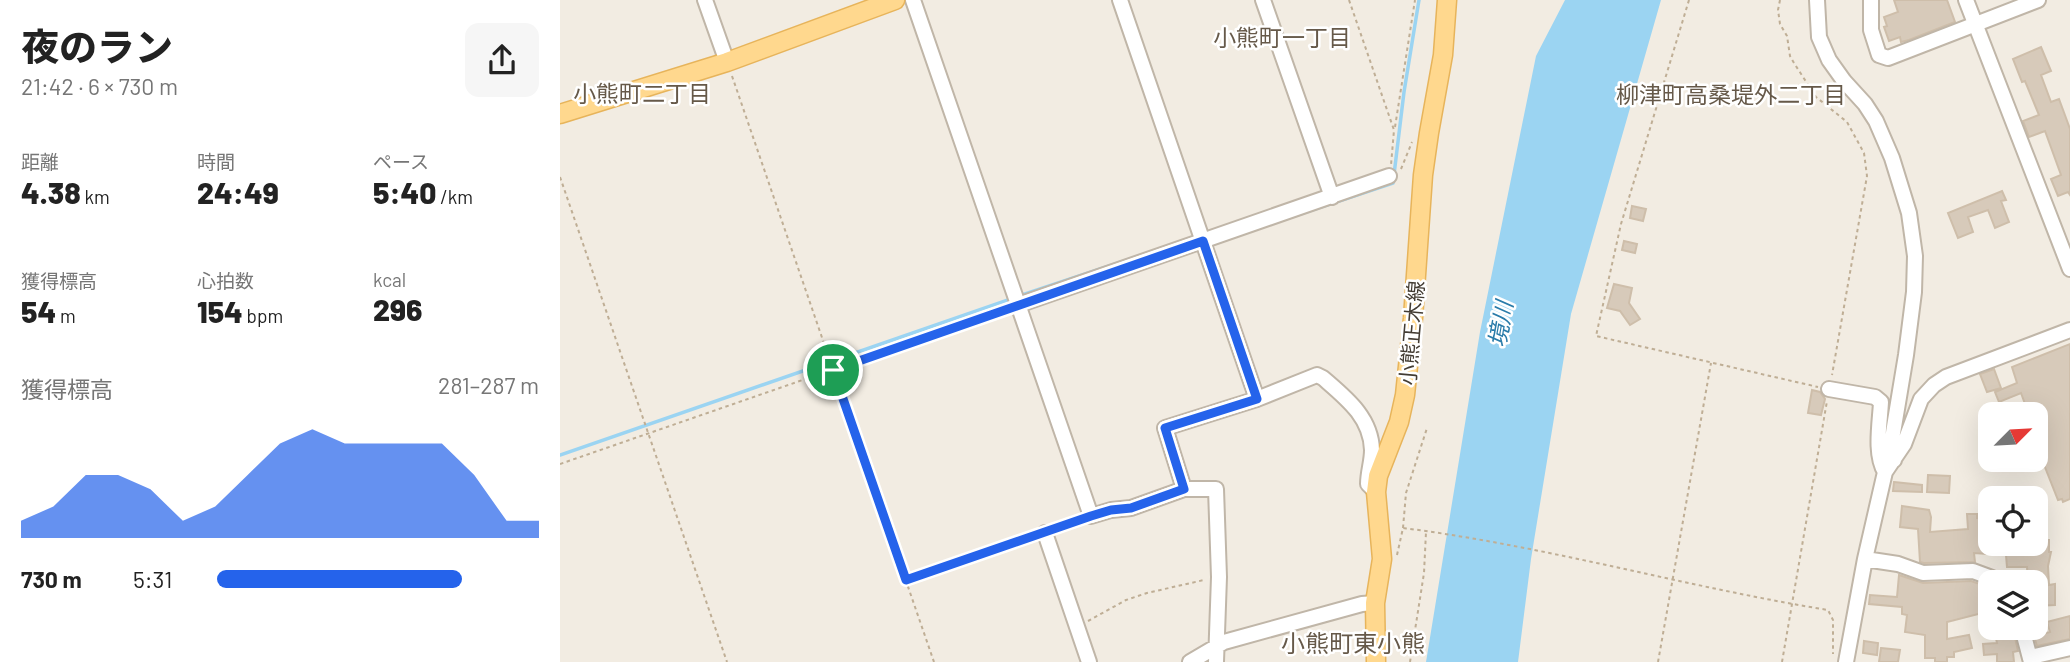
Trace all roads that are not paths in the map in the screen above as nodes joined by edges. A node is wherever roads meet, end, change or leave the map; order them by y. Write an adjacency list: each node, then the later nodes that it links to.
1 (705, 0): 12 (street)
2 (895, 0): 12 (main road)
3 (913, 0): 18 (street)
4 (1120, 0): 16 (street)
5 (1264, 0): 15 (street)
6 (1447, 0): 25 (main road, 小熊正木線)
7 (1817, 0): 22 (street)
8 (1871, 0): 11 (street)
9 (1966, 0): 11 (street)
10 (2039, 0): 11 (street)
11 (1975, 24): 17 (street)
12 (727, 62): 13 (main road)
13 (560, 114)
14 (1389, 176): 15 (street)
15 (1332, 197): 16 (street)
16 (1203, 241): 18 (street); 21 (street)
17 (2070, 269)
18 (1018, 305): 24 (street)
19 (2070, 330): 22 (street)
20 (1829, 389): 23 (street)
21 (1257, 399): 24 (street); 25 (street)
22 (1894, 460): 23 (street)
23 (1885, 472): 27 (street)
24 (1184, 489): 31 (street)
25 (1376, 492): 29 (main road, 小熊正木線)
26 (1045, 533): 34 (street)
27 (1865, 559): 28 (street); 38 (street)
28 (1978, 573)
29 (1376, 603): 31 (street); 37 (main road, 小熊正木線)
30 (2025, 640): 33 (street)
31 (1216, 646): 35 (street); 36 (street)
32 (2070, 648): 33 (street)
33 (2031, 659)
34 (1089, 662)
35 (1189, 662)
36 (1216, 662)
37 (1376, 662)
38 (1846, 662)

